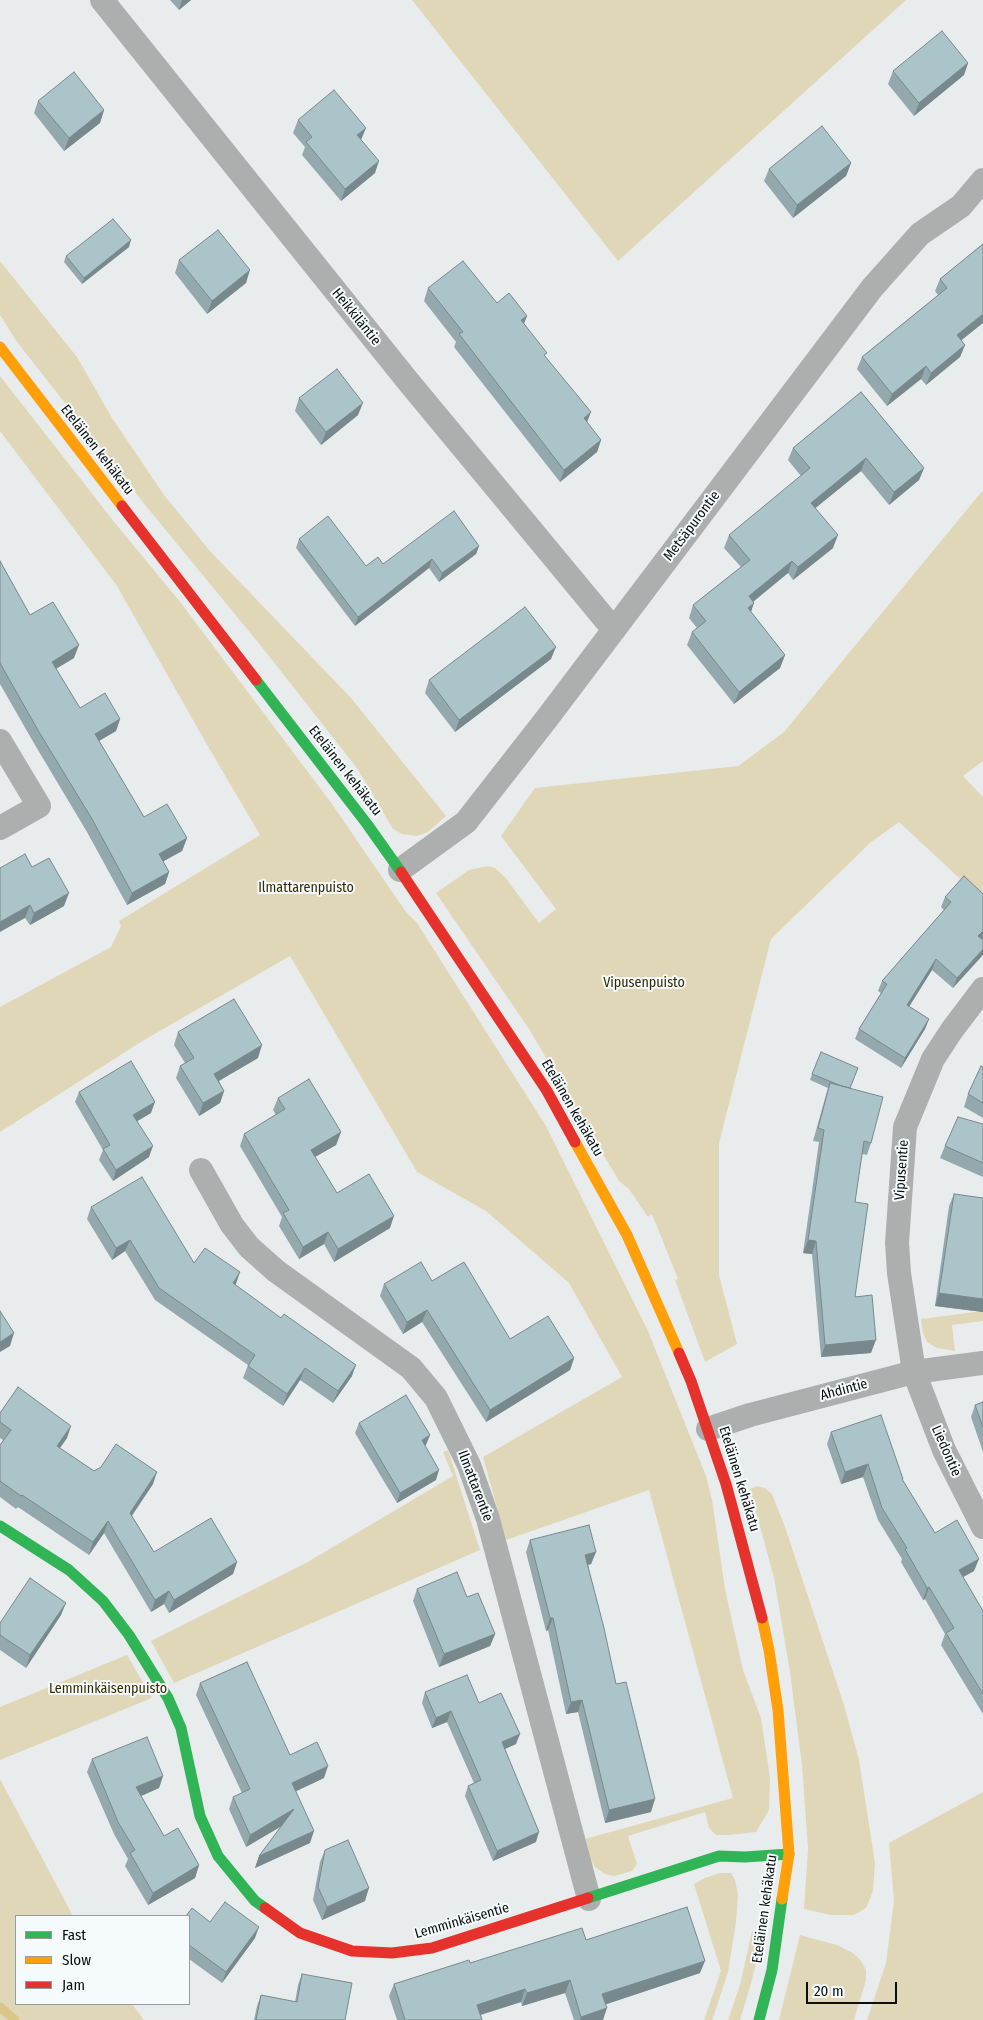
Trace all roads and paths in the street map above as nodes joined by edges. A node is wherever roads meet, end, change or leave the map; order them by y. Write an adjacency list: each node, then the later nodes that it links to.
1 (102, 0): 4 (street, Heikkiläntie)
2 (983, 180): 4 (street, Metsäpurontie)
3 (0, 347): 7 (street, Eteläinen kehäkatu)
4 (614, 630): 7 (street, Metsäpurontie)
5 (0, 741): 6 (street)
6 (0, 828)
7 (400, 870): 12 (street, Eteläinen kehäkatu)
8 (983, 989): 11 (street, Vipusentie)
9 (201, 1170): 16 (street, Ilmattarentie)
10 (983, 1363): 11 (street, Ahdintie)
11 (914, 1372): 12 (street, Ahdintie); 14 (street, Liedontie)
12 (708, 1429): 15 (street, Eteläinen kehäkatu)
13 (0, 1526): 16 (street, Lemminkäisentie)
14 (983, 1527)
15 (789, 1854): 16 (street, Lemminkäisentie); 17 (street, Eteläinen kehäkatu)
16 (589, 1899)
17 (759, 2020)

